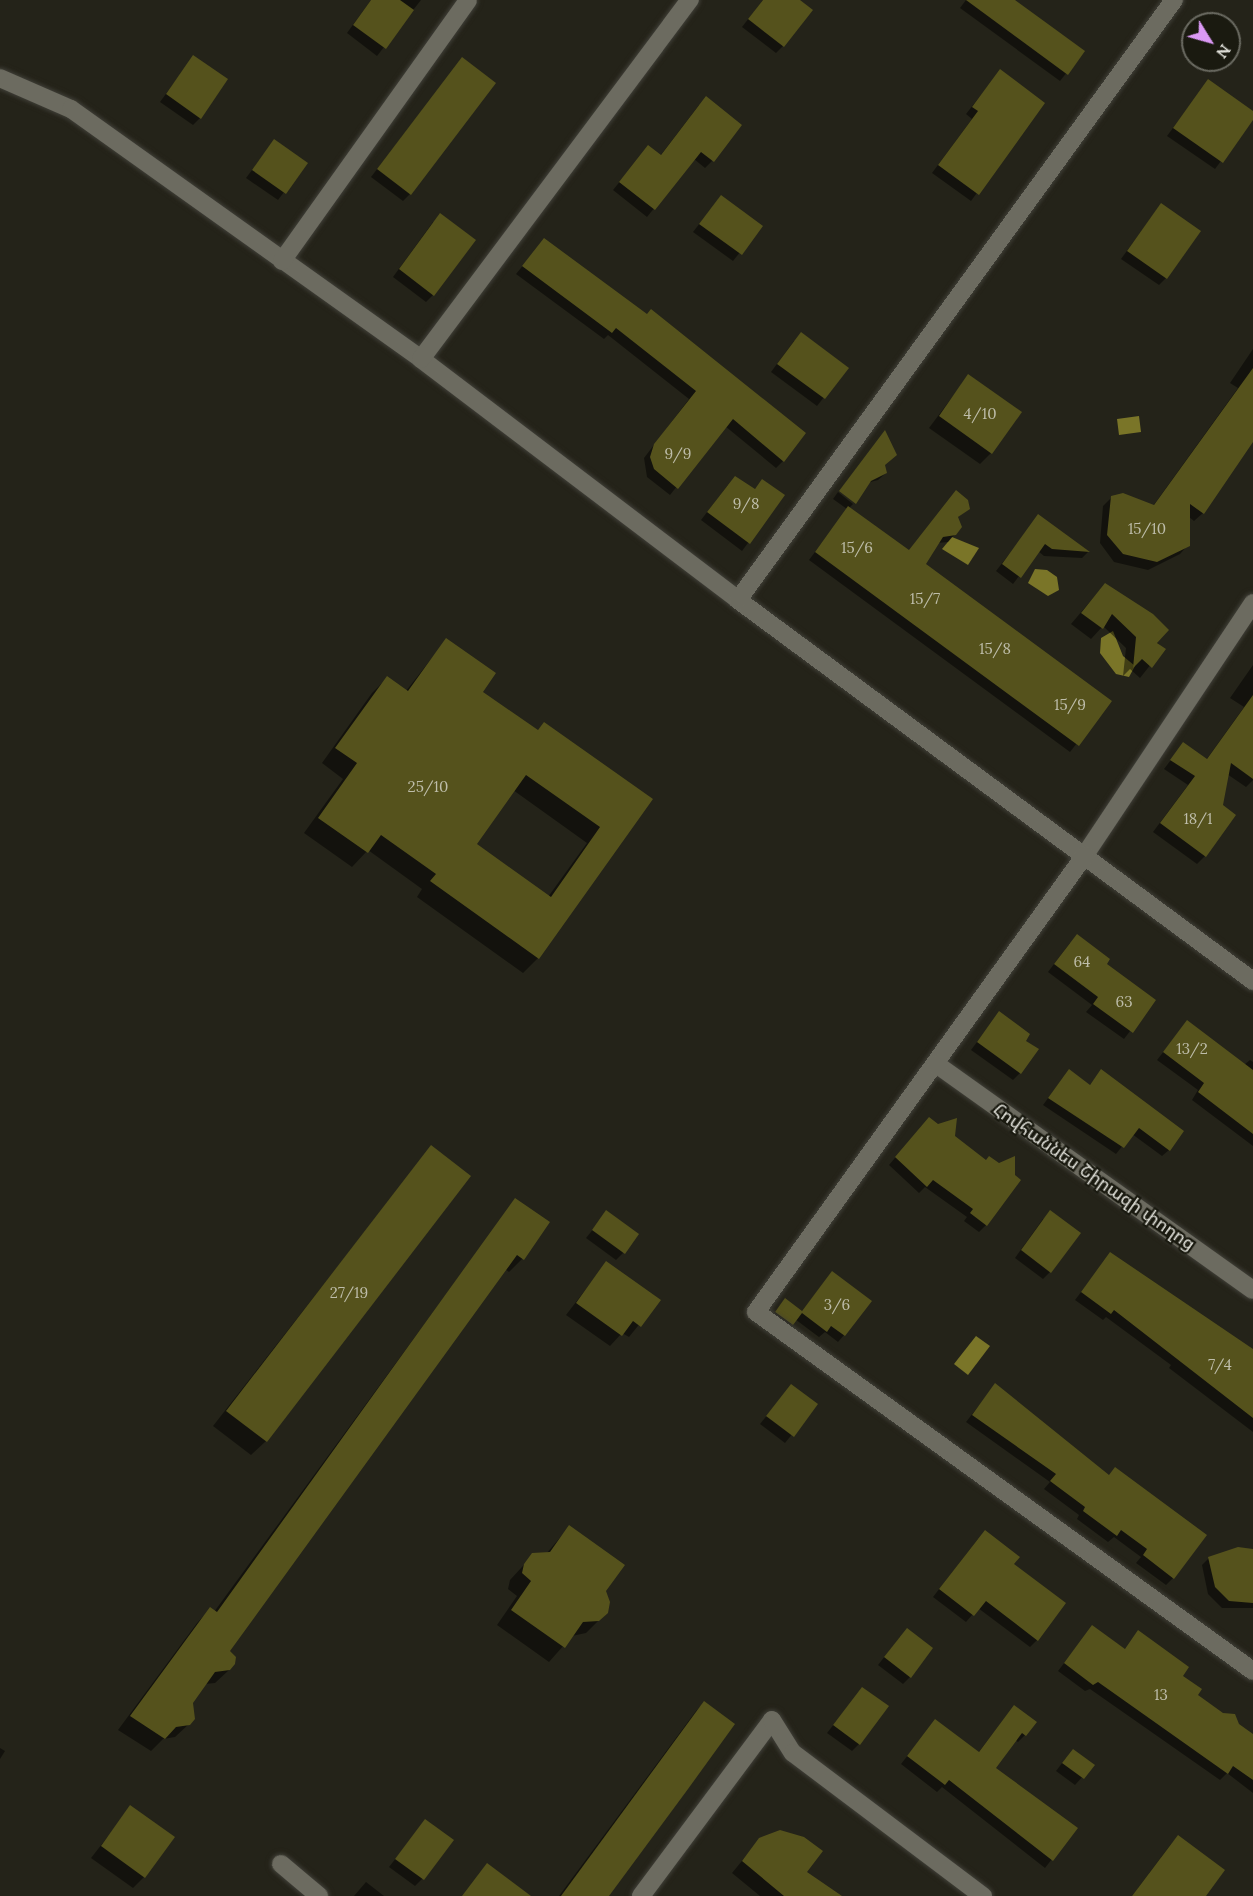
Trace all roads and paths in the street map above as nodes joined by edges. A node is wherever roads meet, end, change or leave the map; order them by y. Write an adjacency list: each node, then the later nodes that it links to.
1 (468, 0): 5 (street)
2 (690, 0): 6 (street)
3 (1174, 0): 7 (street)
4 (0, 78): 5 (street)
5 (282, 261): 6 (street)
6 (421, 359): 7 (street)
7 (738, 600): 9 (street)
8 (1253, 603): 9 (street)
9 (1085, 855): 10 (street); 11 (street)
10 (1253, 981)
11 (936, 1064): 12 (street, Հովհաննես Շիրազի փողոց); 13 (street)
12 (1253, 1290)
13 (1253, 1671)
14 (281, 1864): 15 (street)
15 (318, 1896)
16 (642, 1896): 17 (street)
17 (983, 1896)

